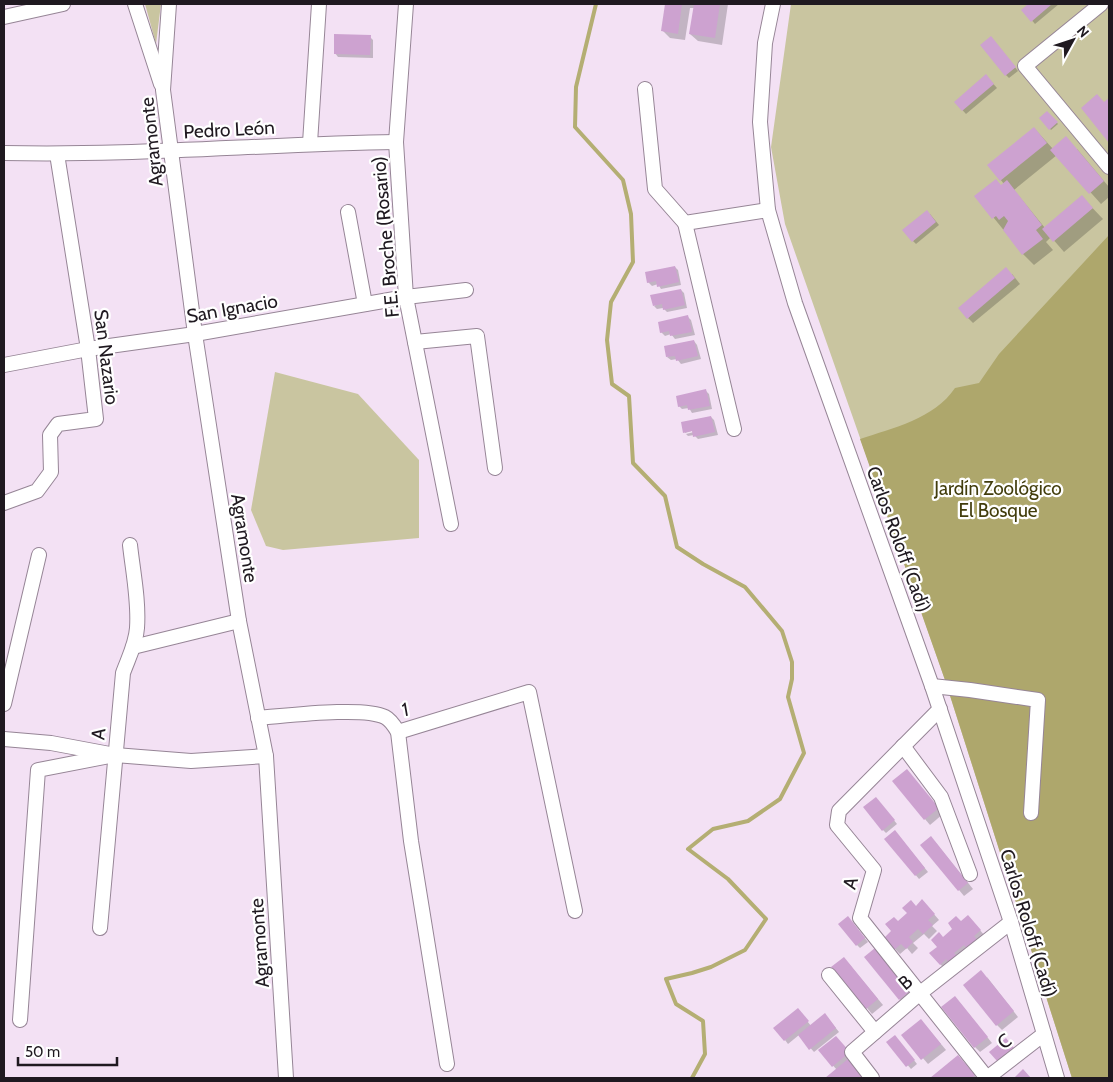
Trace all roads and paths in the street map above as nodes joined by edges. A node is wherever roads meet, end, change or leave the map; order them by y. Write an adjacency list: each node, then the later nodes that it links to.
1 (63, 4): 8 (street)
2 (135, 4): 10 (street)
3 (169, 4): 10 (street, Agramonte)
4 (319, 4): 12 (street)
5 (406, 4): 11 (street, F.E. Broche (Rosario))
6 (772, 4): 17 (street, Carlos Roloff (Cadí))
7 (1100, 4): 16 (street)
8 (4, 17)
9 (645, 89): 19 (street)
10 (163, 90): 13 (street, Agramonte)
11 (396, 142): 12 (street, Pedro León); 21 (street, F.E. Broche (Rosario))
12 (310, 143): 13 (street, Pedro León)
13 (170, 152): 15 (street, Pedro León); 23 (street, Agramonte)
14 (4, 153): 15 (street, Pedro León)
15 (58, 154): 25 (street, San Nazario)
16 (1109, 167)
17 (768, 210): 19 (street); 35 (street, Carlos Roloff (Cadí))
18 (348, 212): 22 (street)
19 (685, 223): 27 (street)
20 (466, 290): 21 (street, San Ignacio)
21 (406, 297): 22 (street, San Ignacio); 24 (street, F.E. Broche (Rosario))
22 (365, 304): 23 (street, San Ignacio)
23 (195, 334): 25 (street, San Ignacio); 33 (street, Agramonte)
24 (415, 342): 28 (street); 30 (street, F.E. Broche (Rosario))
25 (88, 348): 26 (street, San Ignacio); 29 (street, San Nazario)
26 (4, 365)
27 (734, 429)
28 (495, 468)
29 (4, 503)
30 (451, 524)
31 (130, 545): 34 (street, A)
32 (39, 554): 36 (street)
33 (239, 621): 34 (street); 38 (street, Agramonte)
34 (133, 647): 42 (street, A)
35 (932, 686): 37 (street, Carlos Roloff (Cadí)); 44 (street)
36 (4, 704)
37 (940, 709): 41 (street, A); 47 (street, Carlos Roloff (Cadí))
38 (258, 718): 39 (street, 1); 43 (street, Agramonte)
39 (398, 732): 46 (street, 1); 54 (street)
40 (4, 739): 42 (street)
41 (903, 746): 45 (street); 50 (street, A)
42 (115, 755): 43 (street); 48 (street, A); 51 (street)
43 (266, 756): 55 (street, Agramonte)
44 (1031, 813)
45 (970, 874)
46 (575, 911)
47 (1011, 922): 50 (street, B); 53 (street, Carlos Roloff (Cadí))
48 (100, 928)
49 (829, 975): 52 (street)
50 (920, 994): 52 (street, B); 57 (street, A)
51 (20, 1020)
52 (875, 1032): 56 (street, B)
53 (1044, 1034): 57 (street, C); 58 (street, Carlos Roloff (Cadí))
54 (447, 1064)
55 (286, 1078)
56 (872, 1078)
57 (987, 1078)
58 (1057, 1078)

